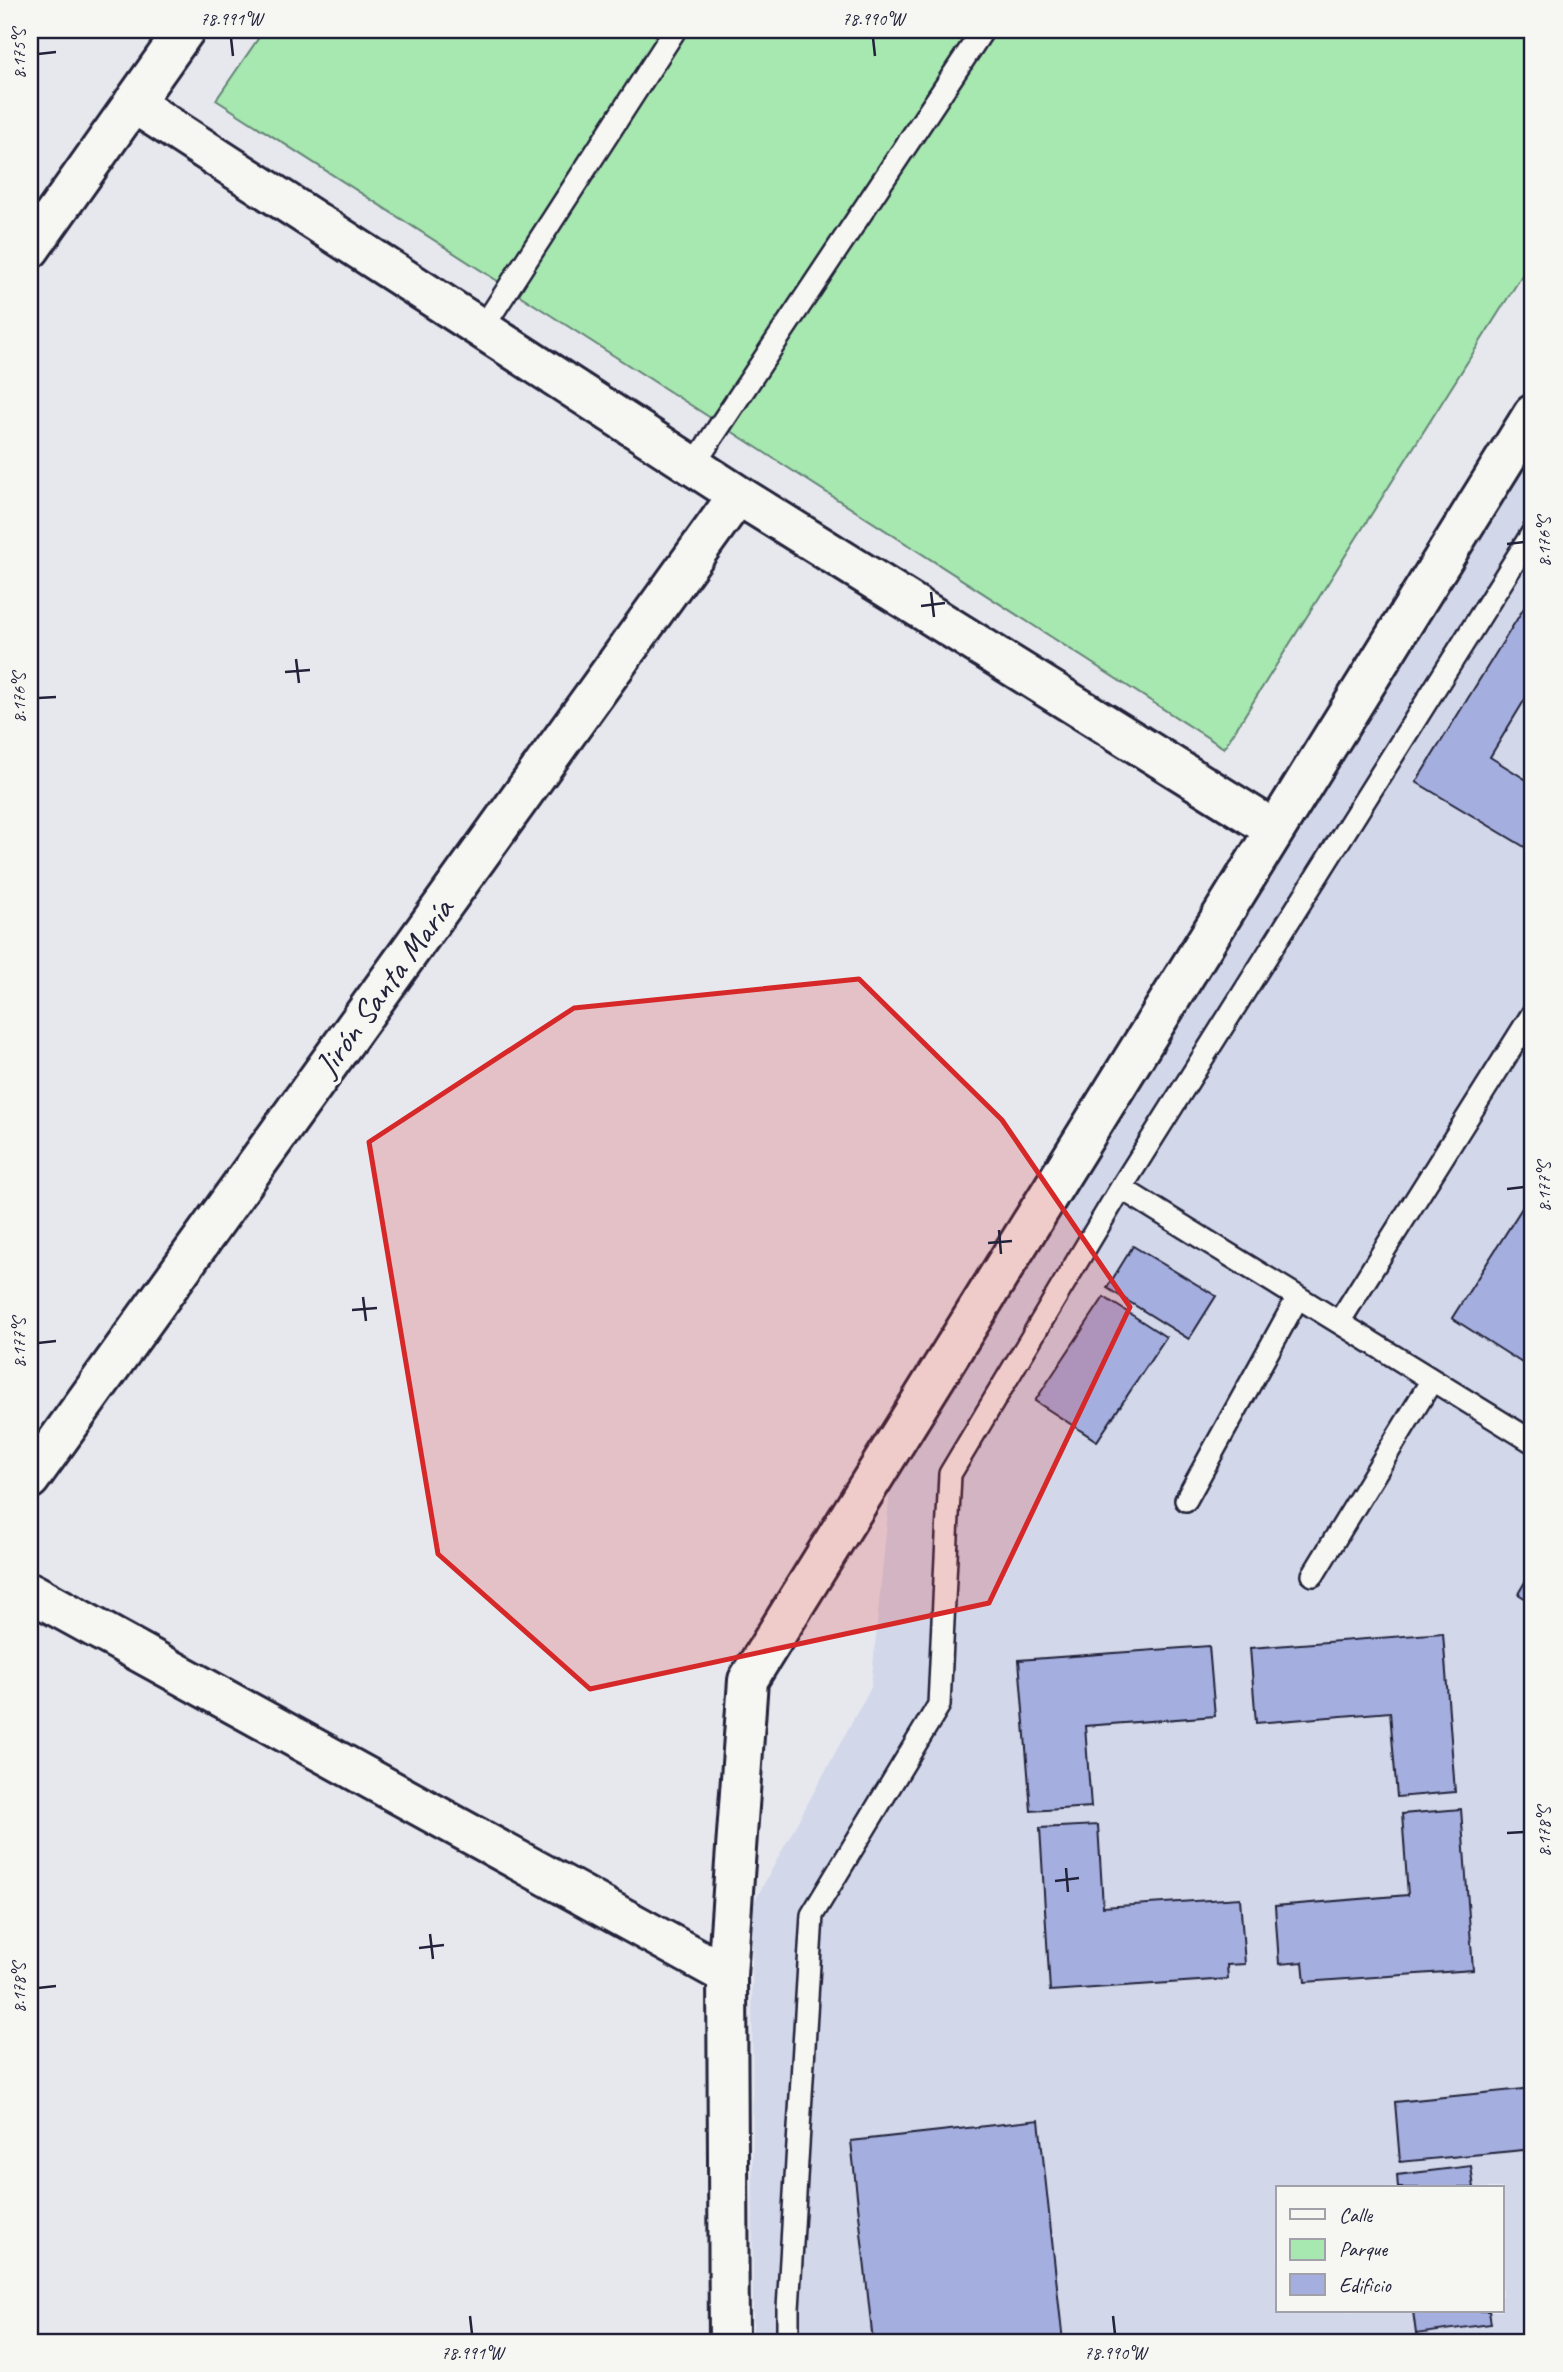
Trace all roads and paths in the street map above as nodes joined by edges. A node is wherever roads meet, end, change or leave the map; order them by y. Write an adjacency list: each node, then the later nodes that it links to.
1 (185, 30): 4 (street)
2 (675, 30): 6 (lane)
3 (983, 30): 8 (lane)
4 (133, 103): 5 (street); 6 (street)
5 (30, 249)
6 (482, 329): 8 (street)
7 (1533, 414): 11 (street)
8 (694, 466): 9 (street)
9 (738, 495): 11 (street); 18 (street, Jirón Santa María)
10 (1533, 533): 13 (lane)
11 (1275, 830): 22 (street)
12 (1533, 1013): 15 (lane)
13 (1121, 1188): 14 (lane); 24 (lane)
14 (1298, 1297): 15 (lane); 19 (lane)
15 (1339, 1322): 16 (lane)
16 (1432, 1380): 17 (lane); 20 (lane)
17 (1533, 1442)
18 (30, 1479)
19 (1186, 1500)
20 (1313, 1575)
21 (30, 1592): 22 (street)
22 (727, 1975): 23 (street)
23 (729, 2342)
24 (788, 2342)

